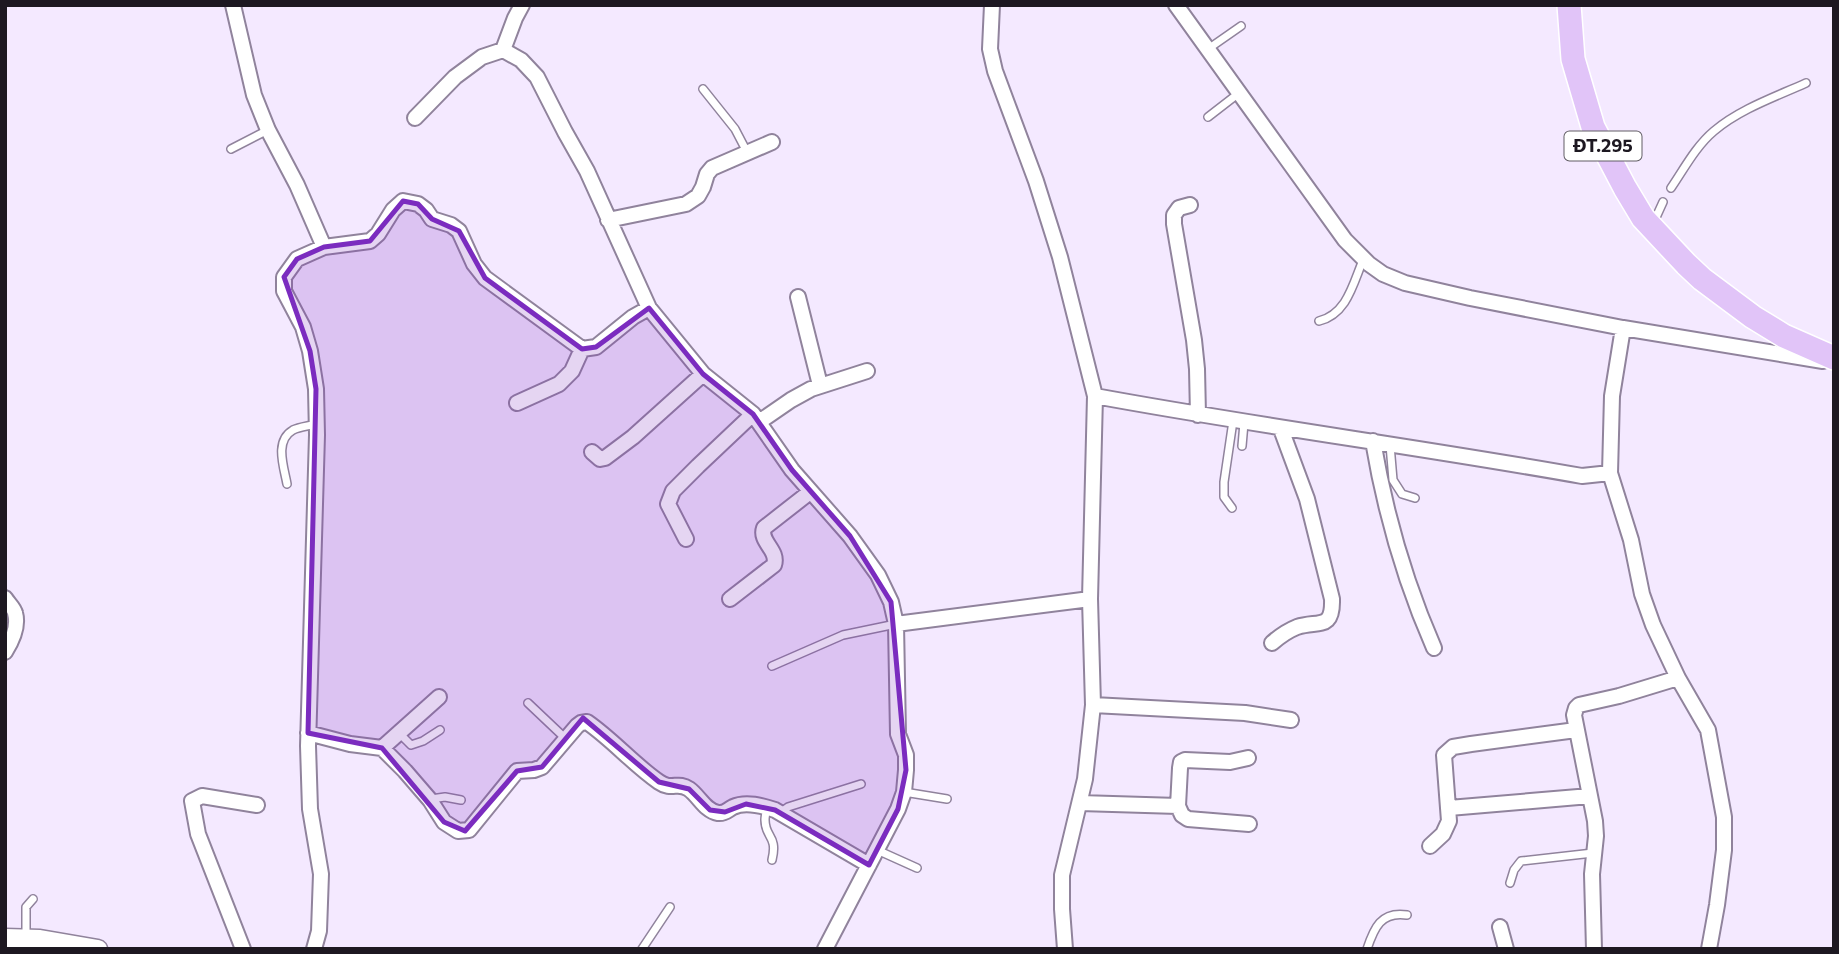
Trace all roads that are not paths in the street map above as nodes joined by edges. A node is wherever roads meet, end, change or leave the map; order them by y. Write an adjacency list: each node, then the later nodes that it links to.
1 (233, 5): 14 (street)
2 (522, 5): 8 (street)
3 (992, 5): 34 (street)
4 (1176, 5): 7 (street)
5 (1569, 5): 22 (main road, ĐT.295)
6 (1241, 26): 7 (lane)
7 (1208, 49): 11 (street)
8 (503, 50): 13 (street); 21 (street)
9 (1806, 83): 18 (lane)
10 (703, 89): 17 (lane)
11 (1239, 93): 12 (lane); 24 (street)
12 (1208, 117)
13 (415, 118)
14 (268, 130): 16 (lane); 23 (street)
15 (772, 142): 17 (street)
16 (231, 149)
17 (747, 152): 21 (street)
18 (1671, 188)
19 (1663, 202): 22 (lane)
20 (1190, 205): 36 (street)
21 (608, 220): 26 (street)
22 (1651, 228): 30 (main road, ĐT.295)
23 (324, 247): 29 (street); 39 (street)
24 (1364, 259): 27 (lane); 28 (street)
25 (798, 297): 33 (street)
26 (649, 308): 29 (street); 32 (street)
27 (1319, 321)
28 (1623, 328): 30 (street); 45 (street)
29 (582, 349): 35 (street)
30 (1834, 360)
31 (867, 371): 33 (street)
32 (703, 374): 37 (street); 44 (street)
33 (820, 386): 37 (street)
34 (1094, 396): 36 (street); 53 (street)
35 (517, 404)
36 (1198, 415): 38 (street)
37 (756, 418): 47 (street); 50 (street)
38 (1238, 422): 40 (street); 43 (lane); 49 (lane)
39 (317, 424): 46 (lane); 66 (street)
40 (1281, 429): 41 (street); 55 (street)
41 (1373, 442): 42 (street); 56 (street)
42 (1390, 444): 45 (street); 48 (lane)
43 (1242, 446)
44 (592, 452)
45 (1610, 473): 59 (street)
46 (287, 484)
47 (810, 492): 52 (street); 54 (street)
48 (1415, 498)
49 (1232, 508)
50 (686, 539)
51 (5, 598): 57 (street)
52 (730, 599)
53 (1090, 599): 54 (street); 62 (street)
54 (896, 624): 58 (lane); 72 (street)
55 (1272, 643)
56 (1434, 648)
57 (5, 652)
58 (772, 666)
59 (1678, 678): 65 (street); 105 (street)
60 (439, 697): 67 (street)
61 (527, 703): 68 (lane)
62 (1093, 705): 63 (street); 77 (street)
63 (1291, 720)
64 (440, 730): 67 (lane)
65 (1576, 730): 73 (street); 80 (street)
66 (308, 733): 69 (street); 98 (street)
67 (399, 733): 69 (street)
68 (566, 739): 75 (street); 81 (street)
69 (382, 748): 75 (street)
70 (1248, 758): 79 (street)
71 (861, 784): 81 (lane)
72 (904, 792): 74 (lane); 84 (street)
73 (1590, 796): 80 (street); 85 (street)
74 (947, 799)
75 (430, 800): 76 (lane)
76 (461, 800)
77 (1080, 803): 79 (street); 101 (street)
78 (257, 805): 97 (street)
79 (1178, 806): 82 (street)
80 (1449, 808): 83 (street)
81 (774, 810): 86 (lane); 87 (street)
82 (1249, 824)
83 (1430, 846)
84 (877, 850): 87 (street); 88 (lane)
85 (1593, 853): 89 (lane); 104 (street)
86 (772, 860)
87 (869, 865): 100 (street)
88 (917, 868)
89 (1510, 883)
90 (33, 899): 95 (lane)
91 (670, 907): 99 (lane)
92 (1407, 915): 102 (lane)
93 (1500, 927): 103 (street)
94 (5, 938): 95 (street)
95 (26, 939): 96 (street)
96 (98, 949)
97 (243, 949)
98 (314, 949)
99 (642, 949)
100 (825, 949)
101 (1065, 949)
102 (1367, 949)
103 (1506, 949)
104 (1594, 949)
105 (1709, 949)

